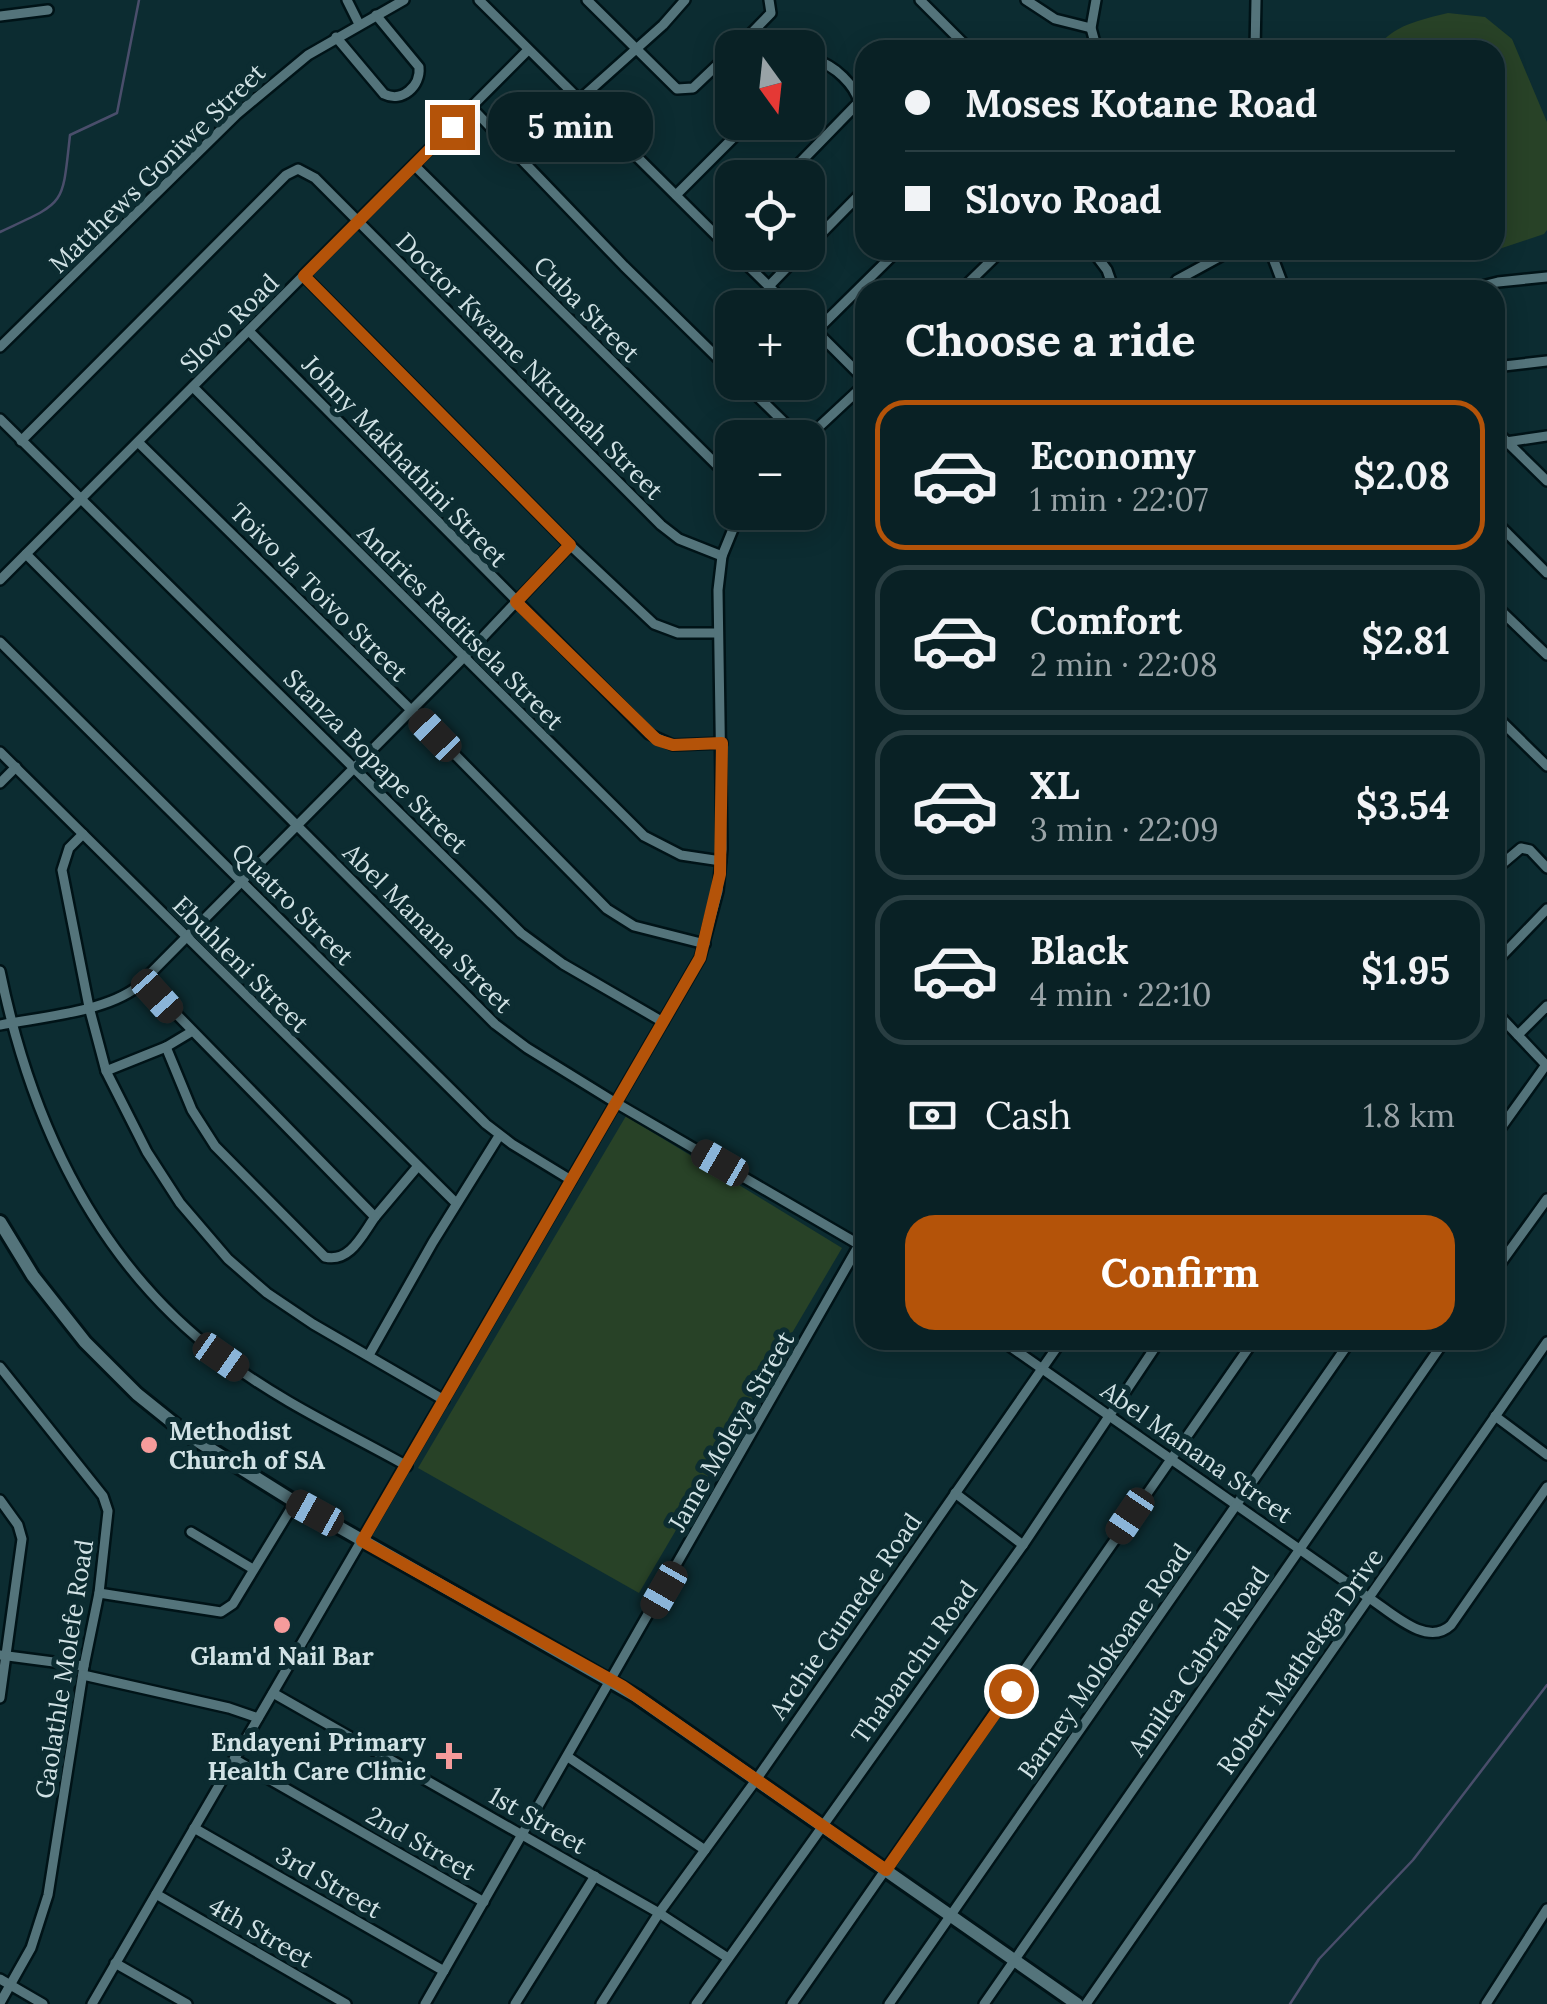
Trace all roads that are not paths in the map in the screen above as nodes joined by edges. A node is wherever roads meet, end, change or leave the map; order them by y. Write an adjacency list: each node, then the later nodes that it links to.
1 (347, 0): 14 (street)
2 (404, 0): 12 (street, Matthews Goniwe Street)
3 (478, 0): 22 (street)
4 (588, 0): 21 (street)
5 (685, 0): 21 (street)
6 (769, 0): 16 (street)
7 (920, 0): 18 (street)
8 (1026, 0): 15 (street)
9 (1096, 0): 15 (street)
10 (1256, 0): 20 (street)
11 (48, 10): 13 (street)
12 (376, 15): 14 (street, Matthews Goniwe Street); 17 (street)
13 (0, 16)
14 (360, 24): 17 (street, Matthews Goniwe Street)
15 (1091, 28): 19 (street)
16 (754, 30)
17 (336, 38): 56 (street, Matthews Goniwe Street)
18 (960, 40)
19 (1094, 40)
20 (1255, 40)
21 (636, 49): 24 (street); 26 (street)
22 (527, 51): 26 (street); 28 (street, Slovo Road)
23 (825, 64): 25 (street)
24 (715, 67)
25 (855, 92)
26 (578, 101): 34 (street)
27 (855, 106): 29 (street)
28 (471, 108): 33 (street, Slovo Road); 57 (street)
29 (825, 137)
30 (731, 140): 34 (street)
31 (822, 140): 32 (street)
32 (803, 160)
33 (414, 165): 36 (street, Slovo Road); 71 (street, Cuba Street)
34 (676, 196): 38 (street)
35 (855, 199): 37 (street)
36 (357, 222): 44 (street, Slovo Road); 68 (street, Doctor Kwame Nkrumah Street); 78 (street, Doctor Kwame Nkrumah Street)
37 (825, 230)
38 (715, 233)
39 (887, 260): 46 (street)
40 (992, 260): 47 (street)
41 (1214, 260): 48 (street)
42 (753, 270): 50 (street)
43 (785, 270): 50 (street)
44 (304, 276): 54 (street, Slovo Road); 76 (street)
45 (1547, 277): 49 (street)
46 (864, 280)
47 (971, 280)
48 (1177, 280)
49 (1505, 281)
50 (769, 286): 52 (street)
51 (855, 288): 53 (street)
52 (773, 290)
53 (825, 315)
54 (249, 330): 61 (street, Slovo Road); 81 (street, Johny Makhathini Street)
55 (825, 340): 60 (street)
56 (0, 347)
57 (715, 355)
58 (1547, 361): 59 (street)
59 (1505, 367)
60 (855, 372)
61 (193, 387): 70 (street, Slovo Road); 86 (street, Andries Raditsela Street)
62 (855, 392): 66 (street)
63 (761, 400): 65 (street)
64 (0, 419): 68 (street, Stanza Bopape Street)
65 (782, 420)
66 (825, 421)
67 (1547, 436): 69 (street)
68 (22, 441): 73 (street, Stanza Bopape Street)
69 (1506, 442): 72 (street)
70 (139, 443): 73 (street, Slovo Road); 87 (street, Toivo Ja Toivo Street)
71 (715, 463)
72 (1547, 481)
73 (83, 499): 77 (street, Slovo Road); 91 (street, Stanza Bopape Street)
74 (733, 530): 78 (street)
75 (1505, 531): 79 (street)
76 (570, 545): 81 (street); 83 (street)
77 (26, 554): 80 (street, Slovo Road); 95 (street, Abel Manana Street)
78 (722, 556): 83 (street)
79 (1547, 573)
80 (0, 580)
81 (516, 602): 86 (street); 89 (street, Johny Makhathini Street)
82 (1505, 615): 85 (street)
83 (718, 633): 89 (street)
84 (0, 642): 100 (street, Quatro Street)
85 (1547, 655)
86 (463, 658): 87 (street); 97 (street, Andries Raditsela Street)
87 (410, 709): 91 (street); 103 (street, Toivo Ja Toivo Street)
88 (1505, 725): 92 (street)
89 (722, 743): 97 (street)
90 (0, 752): 93 (street, Ebuhleni Street)
91 (355, 766): 95 (street); 109 (street, Stanza Bopape Street)
92 (1547, 766)
93 (16, 767): 94 (street); 96 (street, Ebuhleni Street)
94 (0, 784)
95 (298, 825): 100 (street); 117 (street, Abel Manana Street)
96 (83, 834): 102 (street, Ebuhleni Street); 108 (street)
97 (721, 861): 103 (street)
98 (1505, 862): 99 (street)
99 (1547, 868)
100 (241, 880): 102 (street); 119 (street, Quatro Street)
101 (1547, 908): 104 (street)
102 (185, 937): 106 (street); 120 (street, Ebuhleni Street)
103 (705, 944): 109 (street)
104 (1505, 952)
105 (0, 971): 111 (street)
106 (144, 980): 108 (street); 112 (street)
107 (1547, 1006): 113 (street)
108 (89, 1007): 111 (street); 116 (street)
109 (663, 1022): 117 (street)
110 (1505, 1022): 113 (street)
111 (5, 1024): 145 (street)
112 (191, 1032): 114 (street); 124 (street)
113 (1518, 1035): 115 (street)
114 (166, 1047): 116 (street); 124 (street)
115 (1546, 1066): 118 (street)
116 (106, 1071): 136 (street)
117 (616, 1103): 121 (street); 126 (street, Abel Manana Street)
118 (1505, 1122)
119 (500, 1136): 121 (street, Quatro Street); 123 (street)
120 (418, 1166): 123 (street, Ebuhleni Street); 124 (street)
121 (570, 1180): 140 (street)
122 (1547, 1199): 127 (street)
123 (456, 1204): 136 (street)
124 (375, 1217)
125 (0, 1222): 149 (street)
126 (855, 1243)
127 (1505, 1257)
128 (855, 1259): 160 (street, Jame Moleya Street)
129 (1547, 1342): 137 (street, Robert Mathekga Drive)
130 (1015, 1350): 139 (street, Abel Manana Street)
131 (1055, 1350): 139 (street, Archie Gumede Road)
132 (1153, 1350): 141 (street, Thabanchu Road)
133 (1247, 1350): 144 (street)
134 (1344, 1350): 150 (street, Barney Molokoane Road)
135 (1437, 1350): 154 (street, Amilca Cabral Road)
136 (370, 1355): 140 (street)
137 (1543, 1356): 142 (street, Robert Mathekga Drive)
138 (0, 1367): 156 (street, Gaolathle Molefe Road)
139 (1042, 1369): 141 (street, Abel Manana Street); 147 (street, Archie Gumede Road)
140 (444, 1400): 145 (street)
141 (1108, 1414): 144 (street, Abel Manana Street); 153 (street, Thabanchu Road)
142 (1496, 1416): 143 (street); 157 (street, Robert Mathekga Drive)
143 (1547, 1455)
144 (1170, 1458): 150 (street, Abel Manana Street); 171 (street)
145 (407, 1466): 152 (street)
146 (1547, 1488): 157 (street, Abel Manana Street)
147 (955, 1493): 153 (street); 166 (street, Archie Gumede Road)
148 (0, 1500): 158 (street)
149 (295, 1502): 152 (street); 155 (street)
150 (1236, 1504): 154 (street, Abel Manana Street); 177 (street, Barney Molokoane Road)
151 (191, 1532): 155 (street)
152 (362, 1541): 160 (street); 161 (street)
153 (1023, 1545): 167 (street, Thabanchu Road)
154 (1300, 1548): 157 (street, Abel Manana Street); 179 (street, Amilca Cabral Road)
155 (254, 1570): 156 (street)
156 (99, 1593): 159 (street, Gaolathle Molefe Road)
157 (1368, 1598): 197 (street, Robert Mathekga Drive)
158 (4, 1655): 159 (street); 162 (street)
159 (83, 1670): 163 (street); 183 (street, Gaolathle Molefe Road)
160 (611, 1680): 164 (street, Jame Moleya Street); 166 (street)
161 (273, 1692): 163 (street); 169 (street, 1st Street)
162 (0, 1698)
163 (258, 1718): 165 (street)
164 (568, 1757): 169 (street, Jame Moleya Street); 170 (street)
165 (234, 1759): 168 (street); 174 (street, 2nd Street)
166 (756, 1780): 167 (street); 170 (street, Archie Gumede Road)
167 (821, 1825): 171 (street); 178 (street, Thabanchu Road)
168 (194, 1828): 173 (street); 181 (street, 3rd Street)
169 (523, 1834): 172 (street, 1st Street); 174 (street, Jame Moleya Street)
170 (705, 1850): 176 (street, Archie Gumede Road)
171 (886, 1870): 177 (street); 193 (street)
172 (596, 1876): 176 (street, 1st Street); 190 (street)
173 (156, 1894): 180 (street); 189 (street, 4th Street)
174 (484, 1902): 181 (street, Jame Moleya Street)
175 (1547, 1909): 198 (street)
176 (659, 1913): 178 (street, 1st Street); 191 (street, Archie Gumede Road)
177 (950, 1916): 179 (street); 194 (street, Barney Molokoane Road)
178 (728, 1958): 192 (street, Thabanchu Road)
179 (1014, 1960): 195 (street, Amilca Cabral Road); 196 (street)
180 (115, 1963): 187 (street); 188 (street)
181 (444, 1971): 185 (street, Jame Moleya Street)
182 (0, 1979): 183 (street)
183 (10, 1985): 184 (street, Gaolathle Molefe Road); 186 (street)
184 (0, 2002)
185 (429, 2003)
186 (43, 2004)
187 (92, 2004)
188 (187, 2004)
189 (346, 2004)
190 (515, 2004)
191 (601, 2004)
192 (696, 2004)
193 (792, 2004)
194 (889, 2004)
195 (984, 2004)
196 (1077, 2004)
197 (1086, 2004)
198 (1486, 2004)

